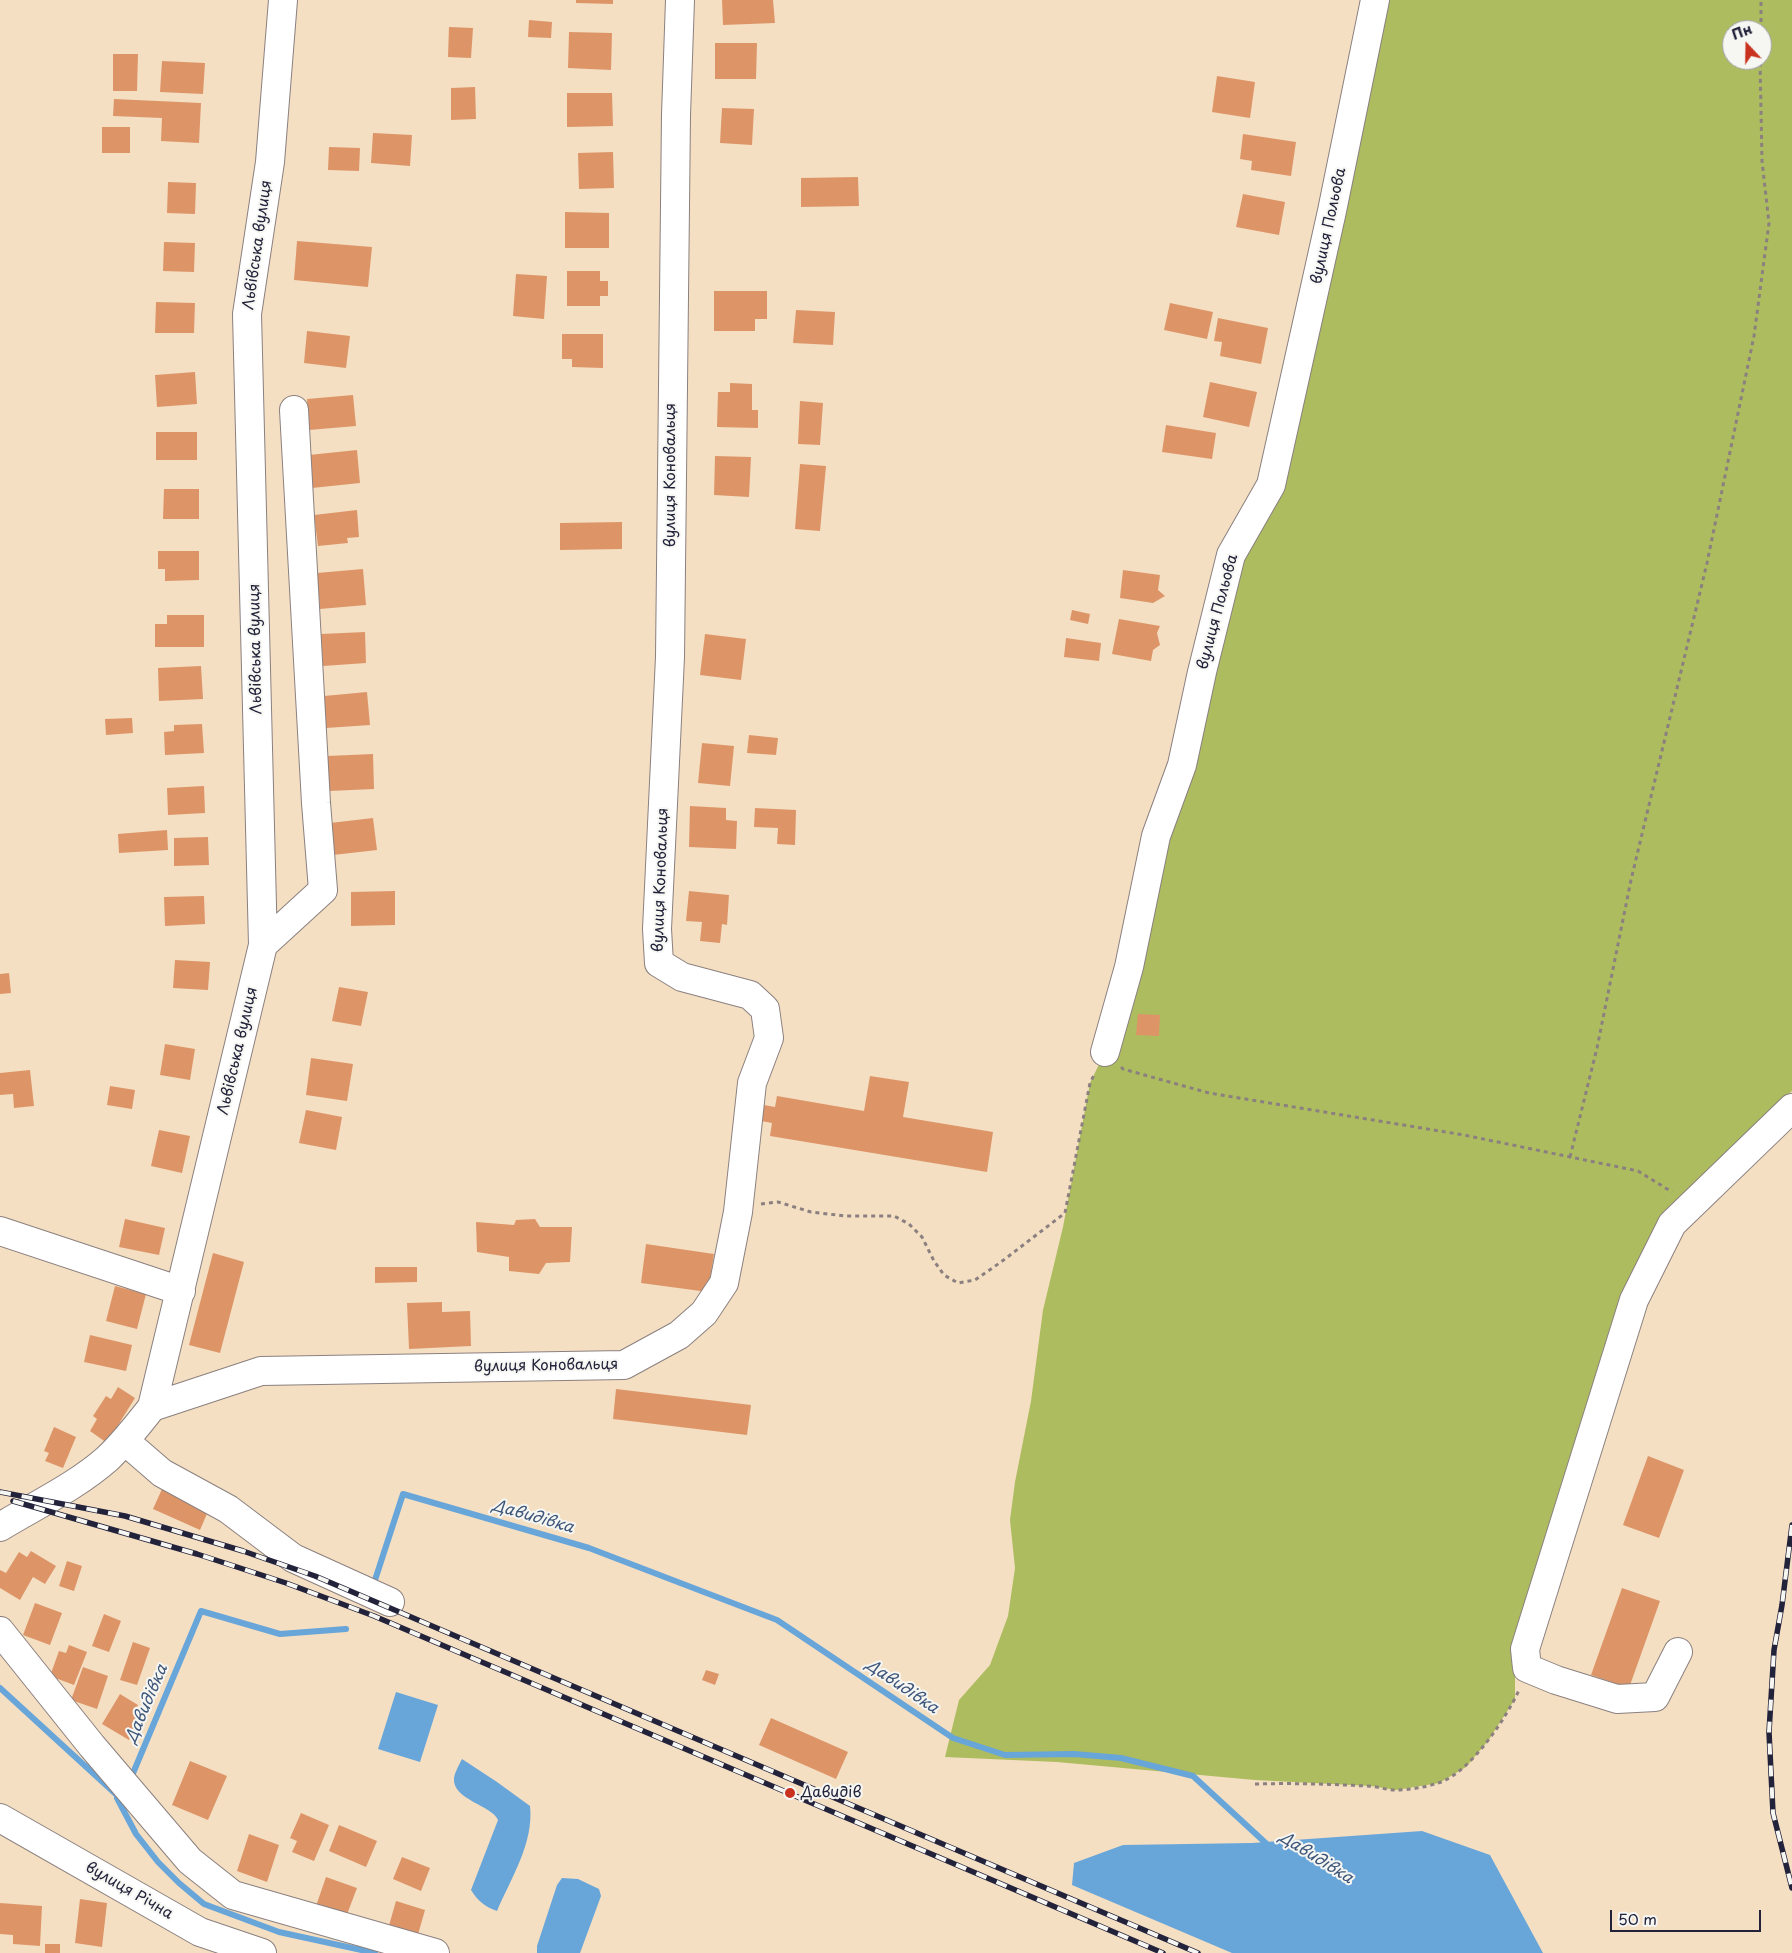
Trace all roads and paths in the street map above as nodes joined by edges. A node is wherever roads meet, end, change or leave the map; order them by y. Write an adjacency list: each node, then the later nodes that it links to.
1 (283, 0): 8 (street, Львівська вулиця)
2 (680, 0): 13 (street, вулиця Коновальця)
3 (1375, 0): 9 (street, вулиця Польова)
4 (1761, 0): 5 (path)
5 (1761, 20)
6 (1760, 70): 11 (path)
7 (294, 410): 8 (street)
8 (263, 946): 15 (street, Львівська вулиця)
9 (1105, 1052): 11 (path); 13 (path)
10 (1792, 1108): 12 (street)
11 (1570, 1157): 12 (path)
12 (1691, 1204): 22 (street)
13 (738, 1212): 16 (street, вулиця Коновальця)
14 (0, 1231): 15 (street)
15 (181, 1291): 16 (street, Львівська вулиця)
16 (152, 1407): 17 (street)
17 (125, 1441): 18 (street); 19 (street)
18 (0, 1527)
19 (390, 1602)
20 (0, 1631): 26 (street)
21 (1678, 1652): 22 (street)
22 (1527, 1668): 23 (path)
23 (1255, 1784)
24 (0, 1818): 25 (street, вулиця Річна)
25 (262, 1953)
26 (435, 1953)

